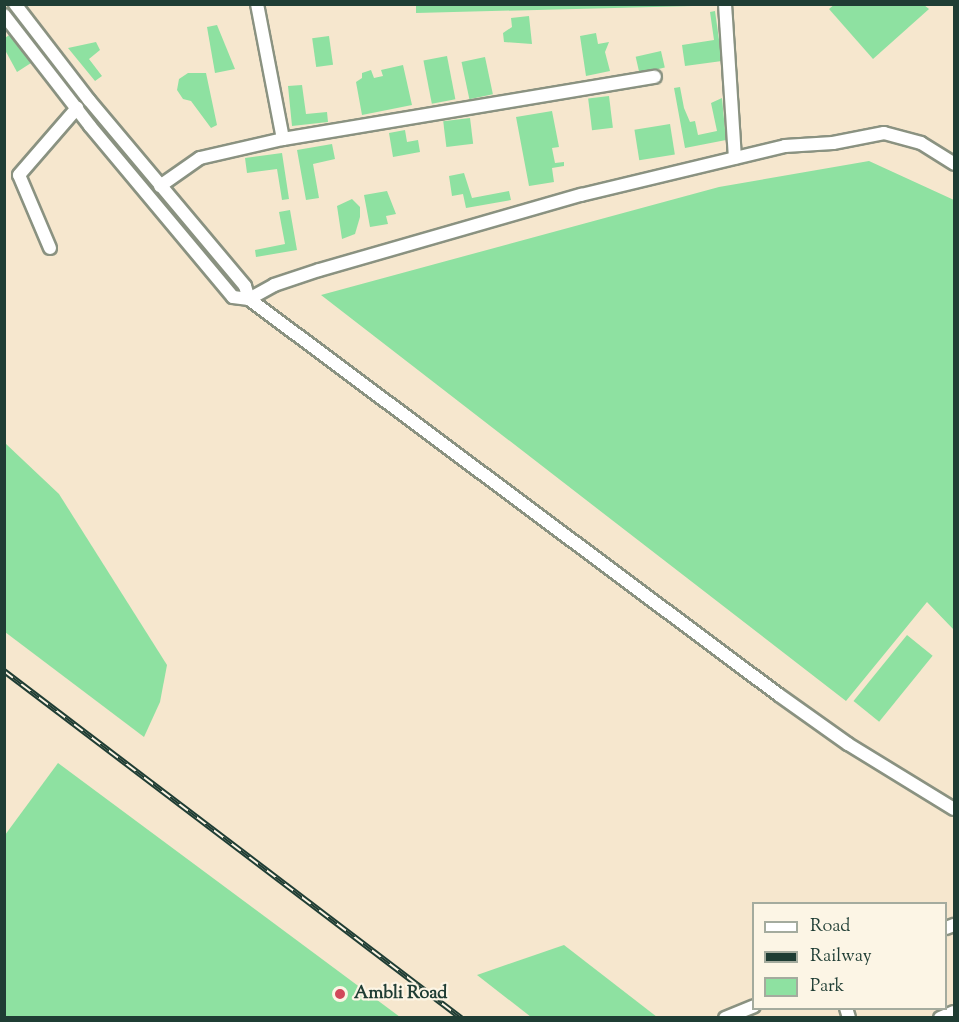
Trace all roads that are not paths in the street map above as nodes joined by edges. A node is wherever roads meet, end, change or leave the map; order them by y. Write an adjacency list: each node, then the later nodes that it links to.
1 (15, 4): 10 (street)
2 (257, 4): 7 (street)
3 (725, 4): 8 (street)
4 (6, 19): 6 (street)
5 (656, 77): 7 (street)
6 (77, 108): 11 (street); 12 (street)
7 (283, 139): 10 (street)
8 (735, 158): 9 (street); 12 (street)
9 (954, 164)
10 (160, 186): 12 (street)
11 (50, 248)
12 (249, 299): 13 (street)
13 (954, 809)
14 (752, 1006): 16 (street)
15 (954, 1012): 17 (street)
16 (725, 1017)
17 (940, 1017)

